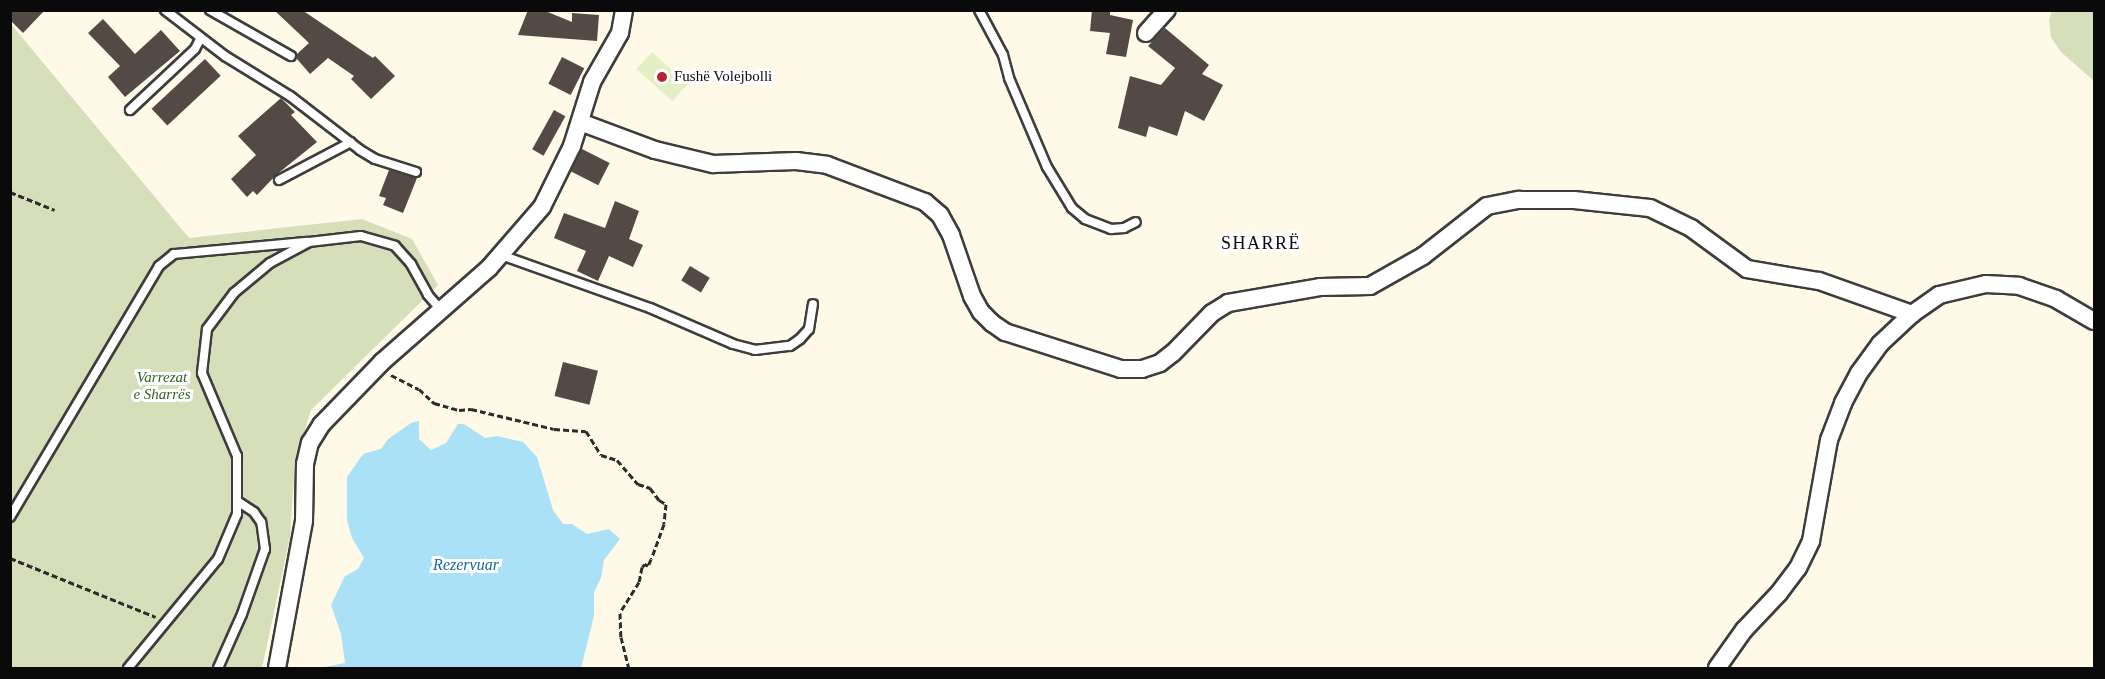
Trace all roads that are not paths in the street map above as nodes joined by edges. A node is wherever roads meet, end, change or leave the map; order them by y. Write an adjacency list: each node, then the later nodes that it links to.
1 (165, 10): 7 (lane)
2 (210, 10): 8 (lane)
3 (624, 10): 10 (street)
4 (979, 10): 14 (lane)
5 (1167, 10): 6 (street)
6 (1146, 33)
7 (200, 39): 9 (lane); 11 (lane)
8 (291, 56)
9 (130, 110)
10 (580, 122): 16 (street); 19 (street)
11 (351, 142): 12 (lane); 13 (lane)
12 (416, 172)
13 (279, 180)
14 (1136, 222)
15 (309, 242): 18 (lane); 21 (lane); 22 (lane)
16 (501, 255): 17 (lane); 18 (street)
17 (813, 304)
18 (440, 309): 25 (street)
19 (1912, 314): 20 (street); 26 (street)
20 (2094, 321)
21 (237, 501): 23 (lane); 24 (lane)
22 (10, 517)
23 (128, 669)
24 (218, 669)
25 (277, 669)
26 (1717, 669)

